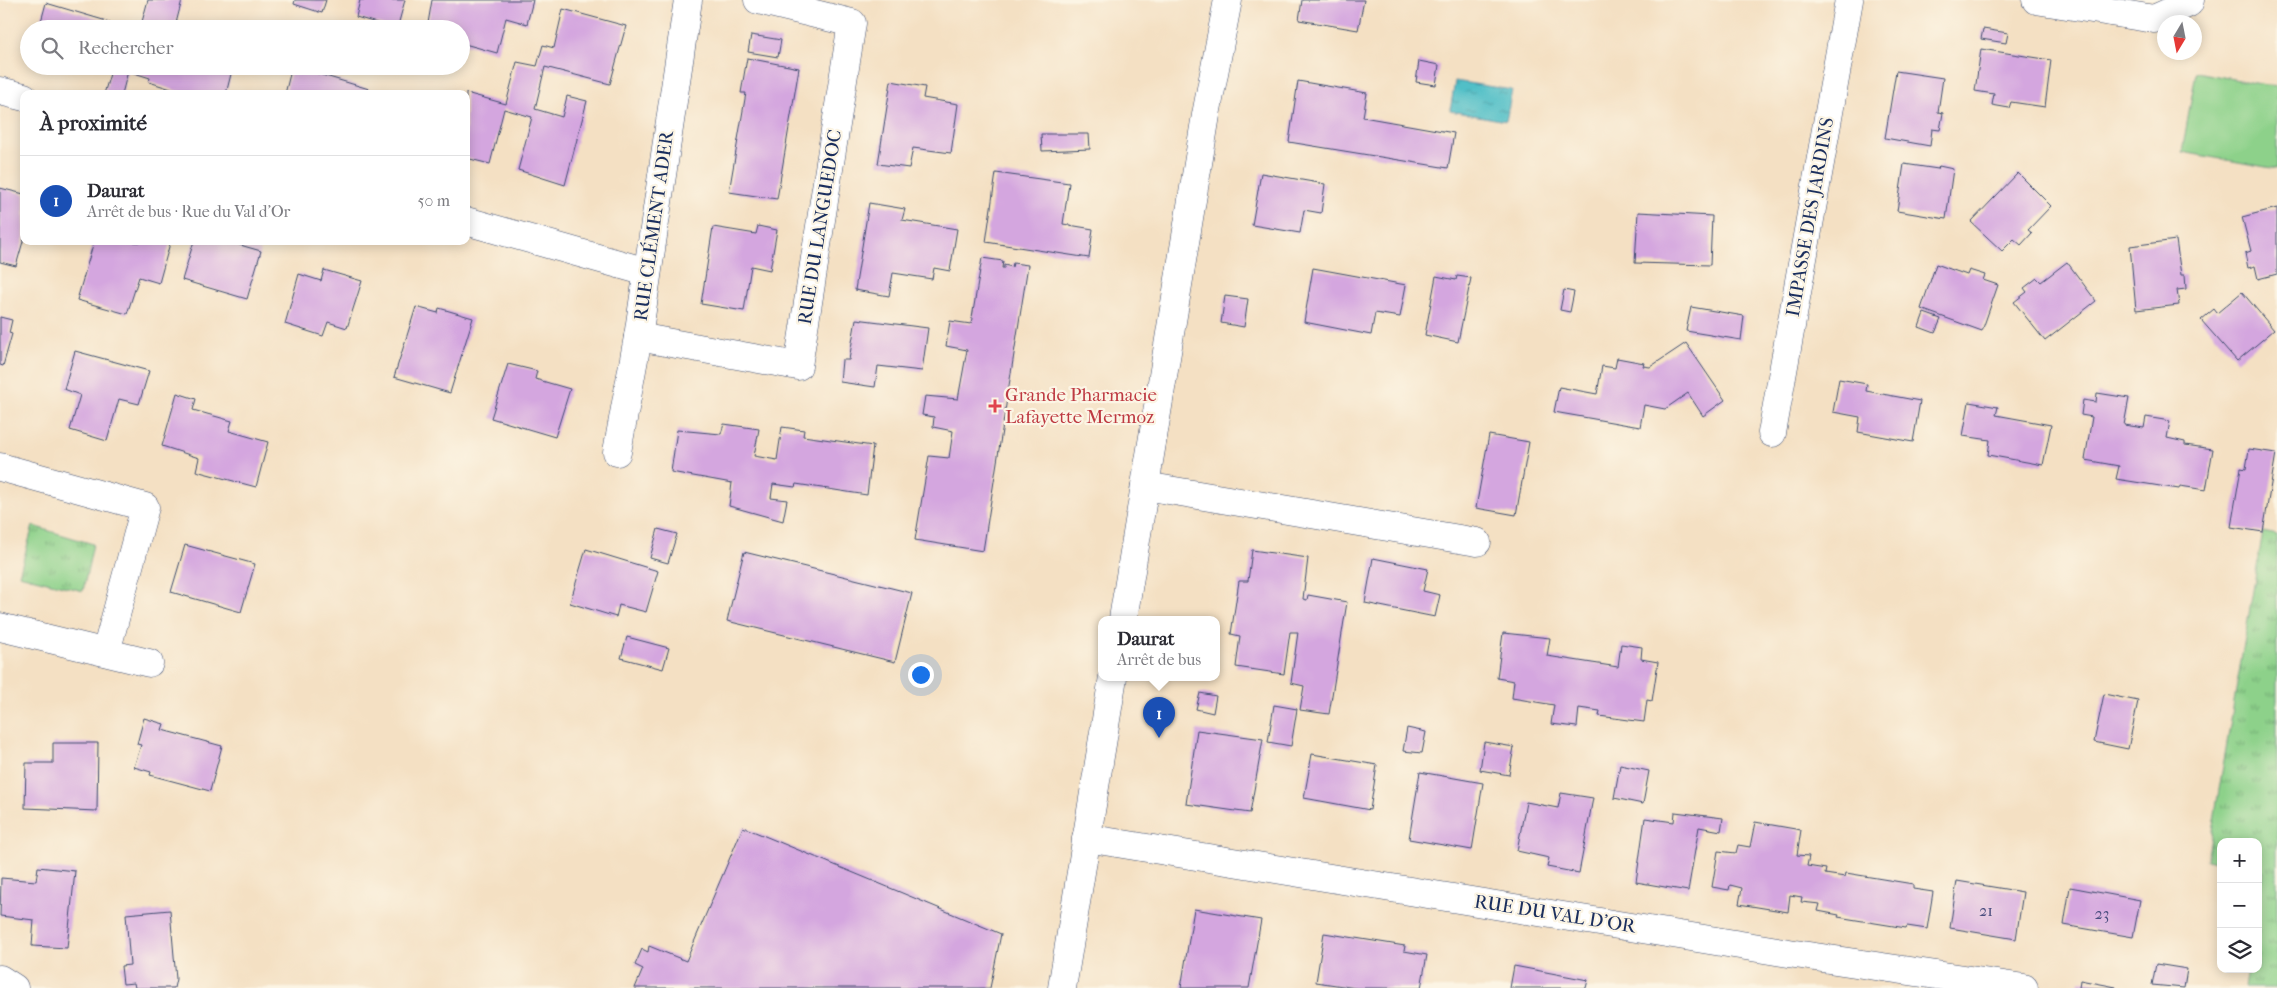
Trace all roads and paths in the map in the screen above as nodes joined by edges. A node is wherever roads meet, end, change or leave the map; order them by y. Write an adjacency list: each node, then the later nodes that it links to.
1 (688, 0): 10 (street, RUE CLÉMENT ADER)
2 (758, 0): 11 (street, RUE DU LANGUEDOC)
3 (1228, 0): 15 (street)
4 (1849, 0): 12 (street, IMPASSE DES JARDINS)
5 (2036, 0): 6 (street)
6 (2190, 0)
7 (0, 91): 8 (street)
8 (20, 96)
9 (470, 222): 10 (street)
10 (647, 272): 11 (street, RUE CLÉMENT ADER)
11 (638, 337): 13 (street, RUE CLÉMENT ADER)
12 (1772, 433)
13 (617, 452)
14 (0, 467): 19 (street)
15 (1145, 486): 16 (street); 17 (street)
16 (1477, 542)
17 (1123, 616)
18 (0, 627): 19 (street)
19 (106, 652): 20 (street)
20 (148, 663)
21 (1112, 681): 22 (street)
22 (1086, 838): 25 (street); 26 (street, RUE DU VAL D'OR)
23 (0, 979): 24 (street)
24 (14, 988)
25 (1062, 988)
26 (2024, 988)

